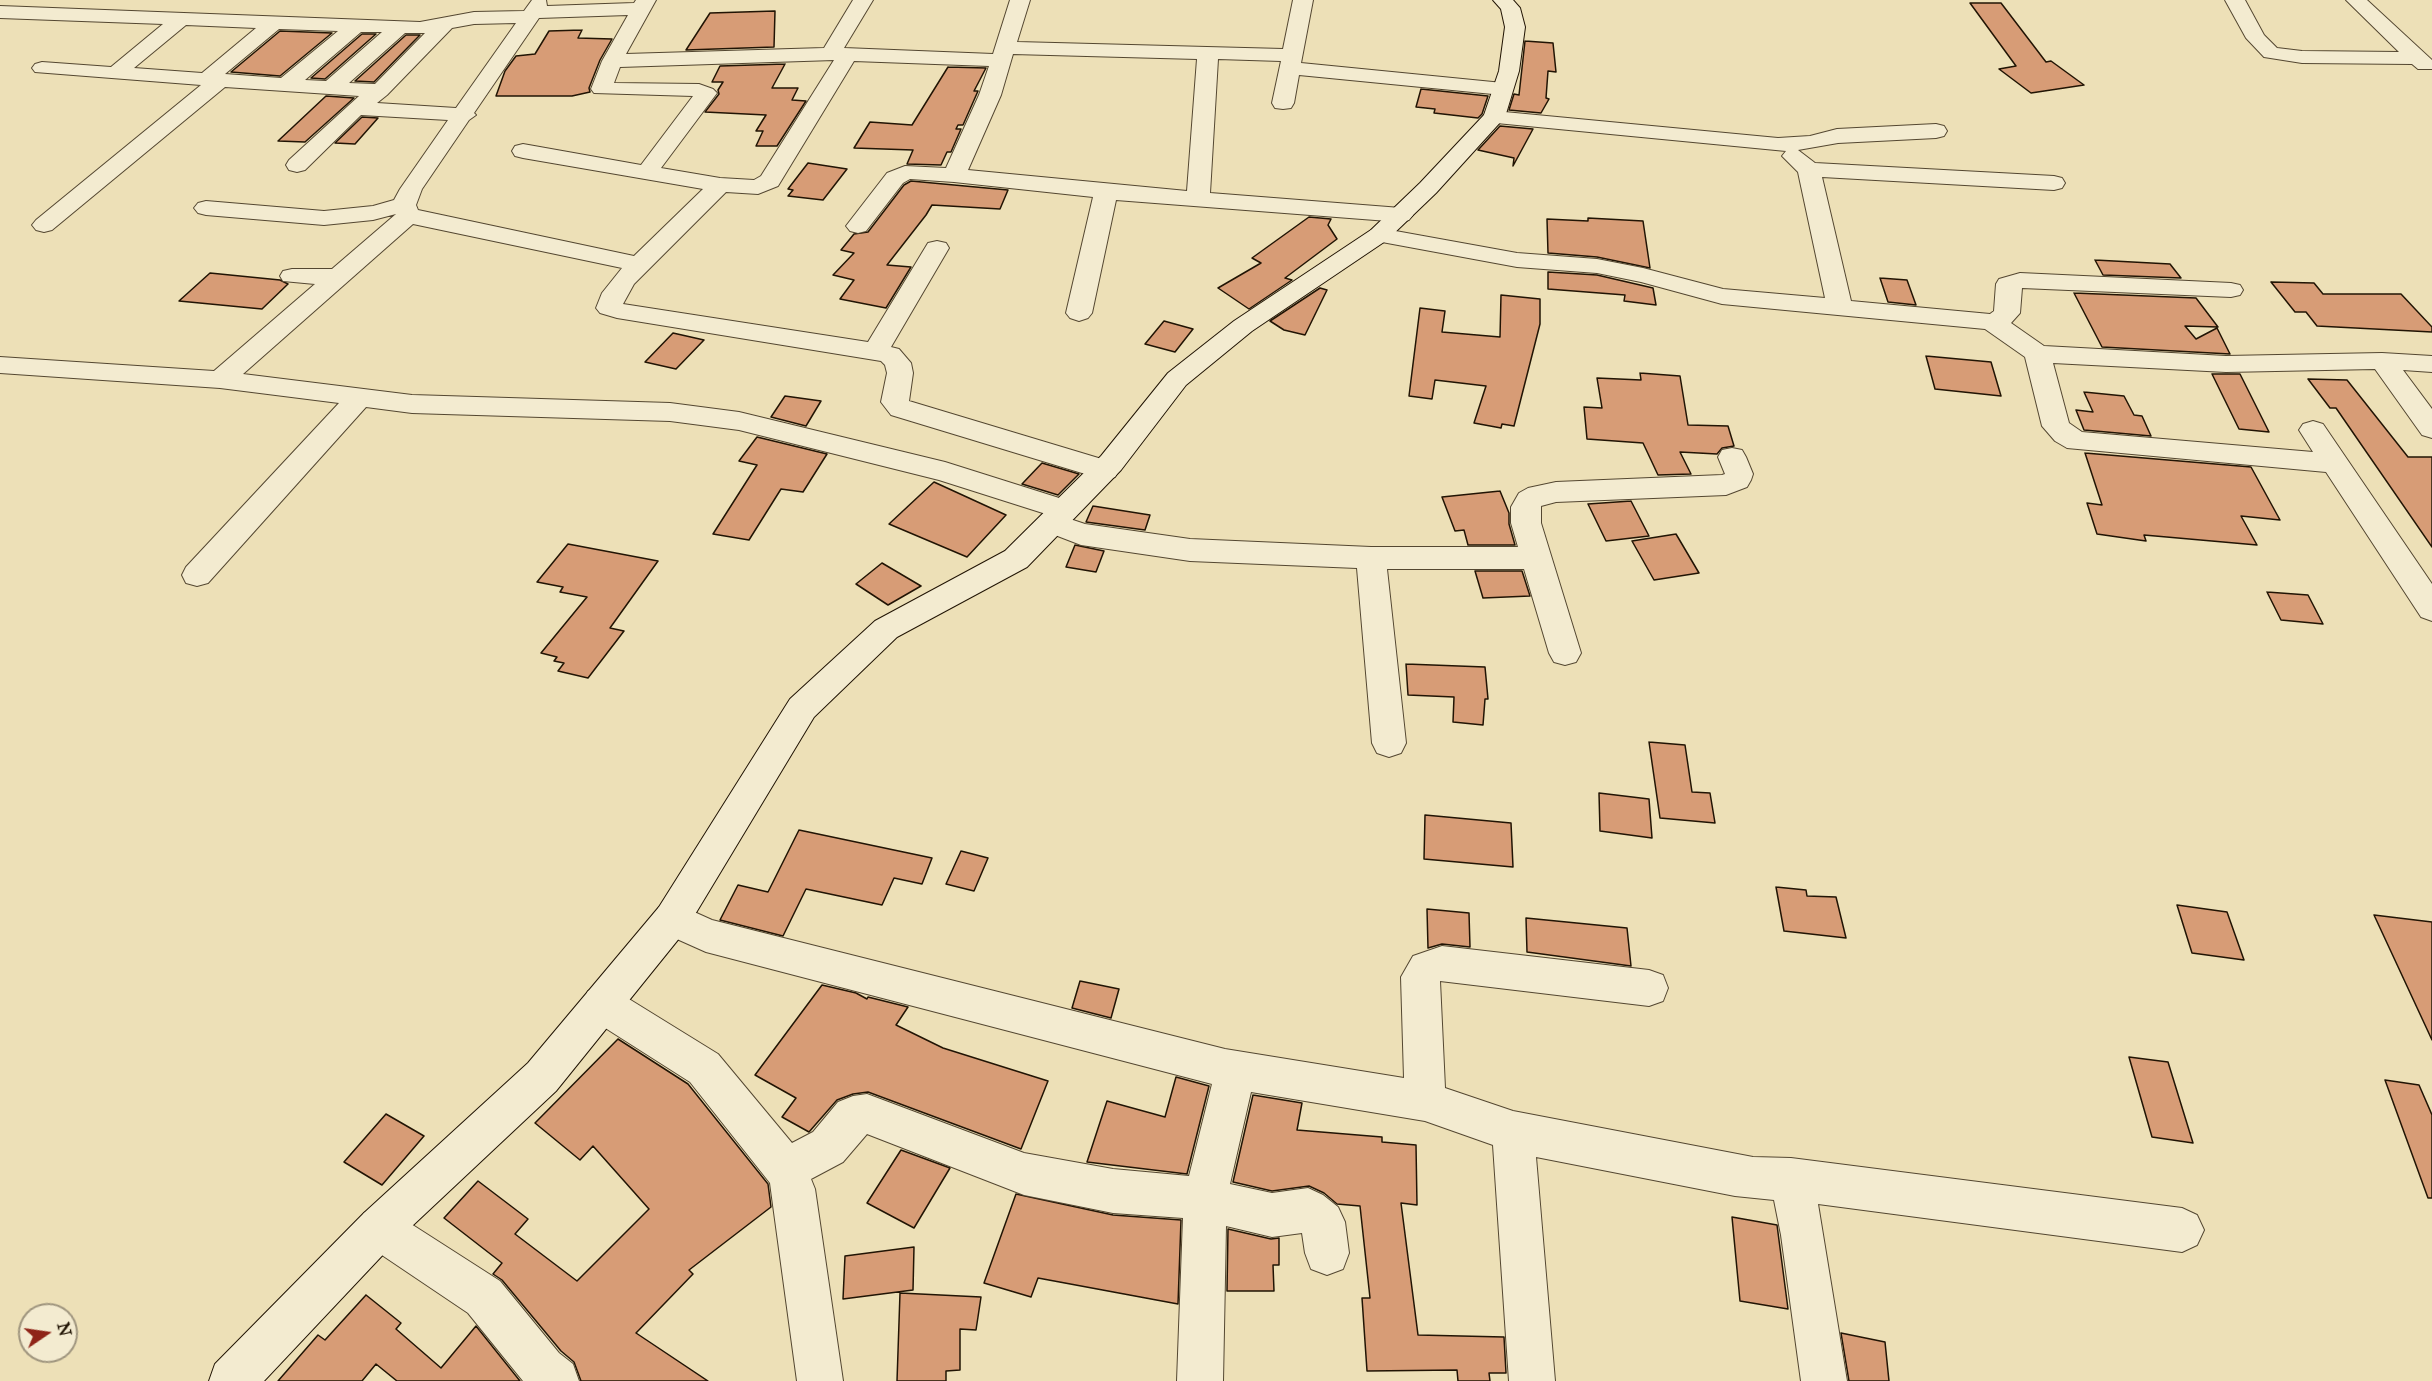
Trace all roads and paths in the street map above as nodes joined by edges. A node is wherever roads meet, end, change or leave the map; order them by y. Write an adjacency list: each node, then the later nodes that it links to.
1 (99, 0): 12 (street)
2 (863, 0): 18 (street)
3 (1020, 0): 19 (street)
4 (1303, 0): 21 (street)
5 (1503, 0): 30 (street)
6 (2235, 0): 22 (street)
7 (2356, 0): 22 (street)
8 (644, 5): 9 (street); 20 (street)
9 (535, 10): 14 (street); 32 (street)
10 (0, 12): 12 (street)
11 (177, 12): 12 (street); 13 (street); 24 (street)
12 (80, 15)
13 (274, 23): 15 (street); 25 (street)
14 (445, 24): 16 (street); 28 (street)
15 (357, 25): 16 (street); 26 (street)
16 (399, 28): 27 (street)
17 (1208, 53): 19 (street); 21 (street); 43 (street)
18 (840, 54): 19 (street); 20 (street); 41 (street)
19 (1002, 54): 39 (street)
20 (612, 61): 38 (street)
21 (1291, 62): 29 (street); 30 (street)
22 (2425, 65)
23 (42, 68): 24 (street)
24 (116, 73): 25 (street)
25 (213, 79): 26 (street); 46 (street)
26 (287, 84): 27 (street)
27 (332, 87): 28 (street)
28 (380, 91): 31 (street)
29 (1283, 103)
30 (1498, 103): 34 (street); 47 (street)
31 (356, 108): 32 (street); 36 (street)
32 (465, 115): 45 (street)
33 (1936, 131): 34 (street)
34 (1778, 145): 37 (street)
35 (523, 151): 38 (street)
36 (297, 165)
37 (1809, 169): 40 (street); 54 (street)
38 (647, 172): 41 (street)
39 (954, 175): 42 (street); 48 (street)
40 (2054, 183)
41 (720, 185): 50 (street)
42 (1106, 192): 43 (street); 55 (street)
43 (1198, 199): 47 (street)
44 (206, 208): 45 (street)
45 (406, 210): 50 (street); 52 (street)
46 (44, 225)
47 (1390, 225): 54 (street); 68 (street)
48 (858, 226)
49 (937, 248): 57 (street)
50 (641, 265): 57 (street)
51 (292, 276): 52 (street)
52 (338, 277): 62 (street)
53 (2231, 290): 56 (street)
54 (1840, 308): 56 (street)
55 (1079, 313)
56 (1992, 322): 58 (street)
57 (876, 351): 68 (street)
58 (2037, 354): 59 (street); 67 (street)
59 (2382, 362): 60 (street); 65 (street)
60 (2432, 364)
61 (0, 365): 62 (street)
62 (220, 380): 63 (street)
63 (359, 398): 69 (street); 72 (street)
64 (2313, 429): 67 (street)
65 (2432, 429)
66 (1732, 457): 71 (street)
67 (2334, 463): 73 (street)
68 (1105, 470): 69 (street)
69 (1058, 516): 70 (street); 76 (street)
70 (1371, 558): 71 (street); 75 (street)
71 (1536, 558): 74 (street)
72 (197, 575)
73 (2432, 609)
74 (1565, 653)
75 (1389, 743)
76 (672, 919): 78 (street); 79 (street)
77 (1648, 988): 80 (street)
78 (602, 1004): 82 (street); 85 (street)
79 (1225, 1068): 80 (street); 84 (street)
80 (1425, 1101): 81 (street)
81 (1513, 1132): 83 (street); 92 (street)
82 (786, 1169): 84 (street); 90 (street)
83 (1791, 1179): 86 (street); 93 (street)
84 (1206, 1200): 87 (street); 91 (street)
85 (379, 1228): 88 (street); 89 (street)
86 (2182, 1230)
87 (1326, 1253)
88 (232, 1381)
89 (556, 1381)
90 (820, 1381)
91 (1200, 1381)
92 (1532, 1381)
93 (1824, 1381)

